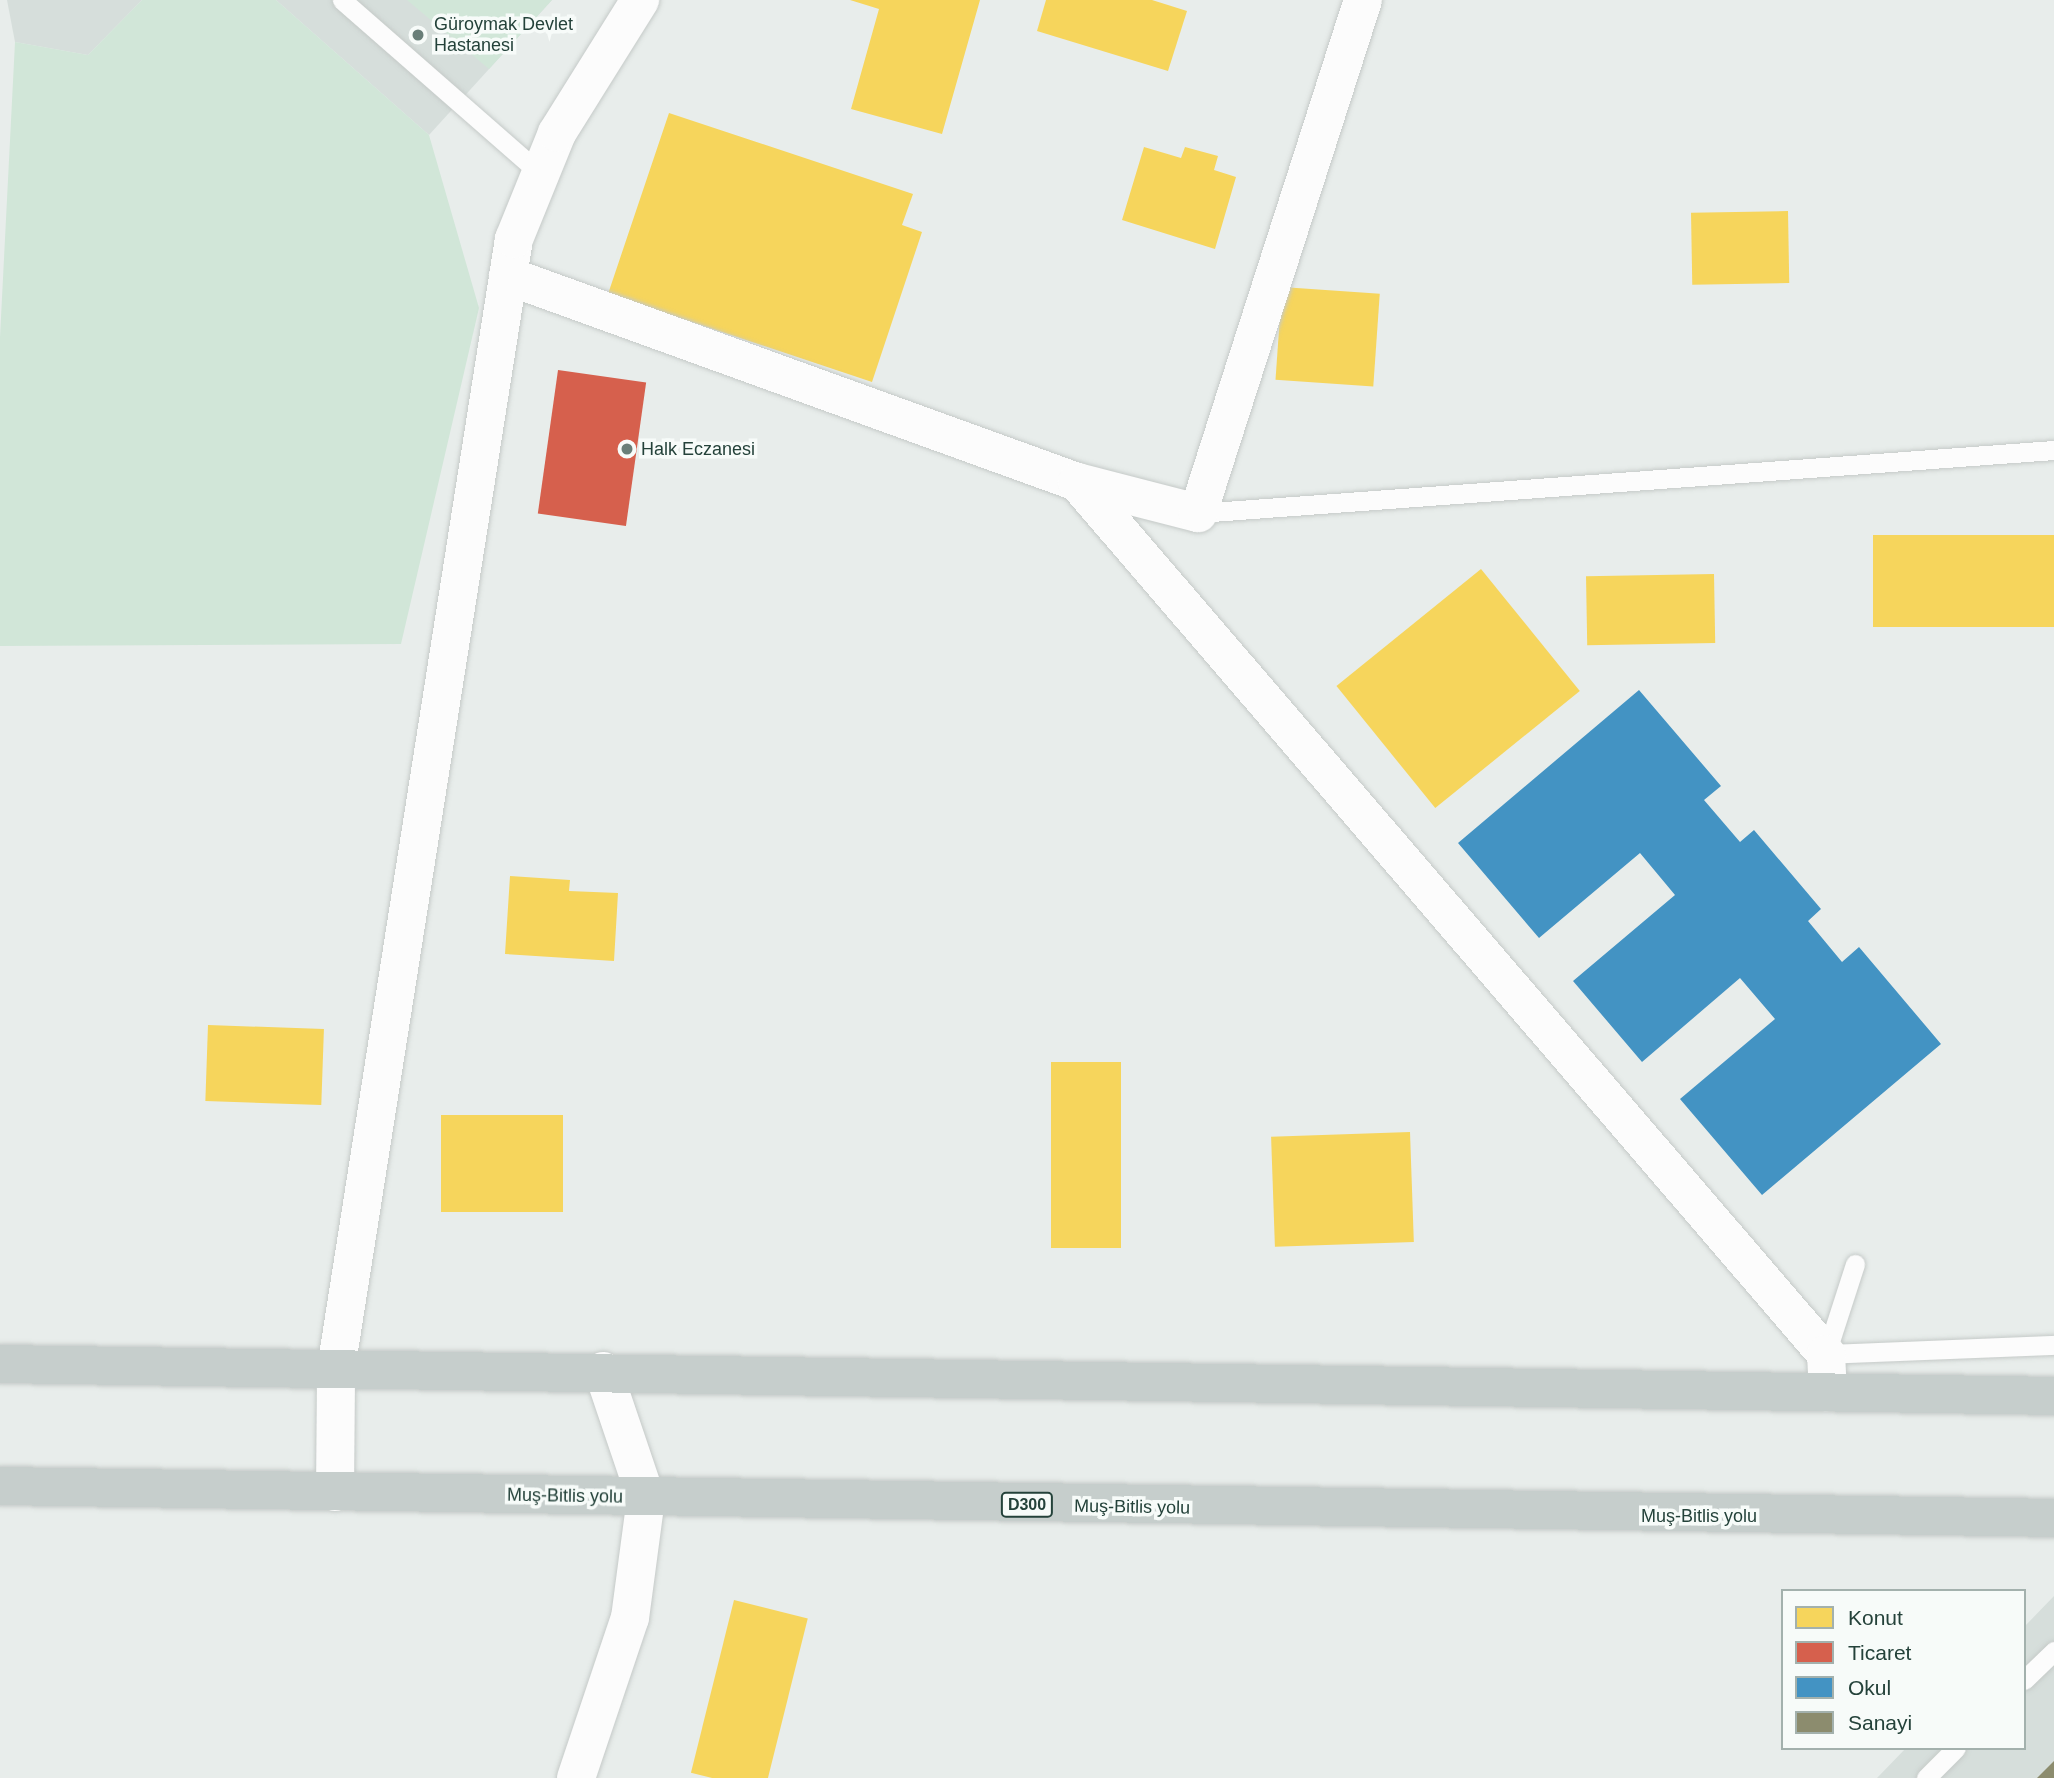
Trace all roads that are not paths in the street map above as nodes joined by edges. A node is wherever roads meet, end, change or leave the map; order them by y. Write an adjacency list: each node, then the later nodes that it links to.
1 (342, 0): 4 (lane)
2 (640, 0): 4 (street)
3 (1363, 0): 8 (street)
4 (541, 174): 5 (street)
5 (508, 276): 7 (street); 13 (street)
6 (2054, 450): 8 (lane)
7 (1077, 482): 8 (street); 11 (street)
8 (1198, 513)
9 (1855, 1264): 11 (lane)
10 (2054, 1345): 11 (lane)
11 (1826, 1354): 15 (street)
12 (0, 1364): 13 (highway)
13 (337, 1369): 14 (highway); 18 (street)
14 (603, 1371): 15 (highway); 19 (street)
15 (1828, 1392): 16 (highway)
16 (2054, 1396)
17 (0, 1486): 18 (highway, Muş-Bitlis yolu / D300)
18 (335, 1492): 19 (highway, Muş-Bitlis yolu / D300)
19 (646, 1498): 20 (highway, Muş-Bitlis yolu / D300); 24 (street)
20 (2054, 1518)
21 (2054, 1651): 22 (lane)
22 (2026, 1679)
23 (1954, 1750): 25 (lane)
24 (576, 1778)
25 (1926, 1778)

